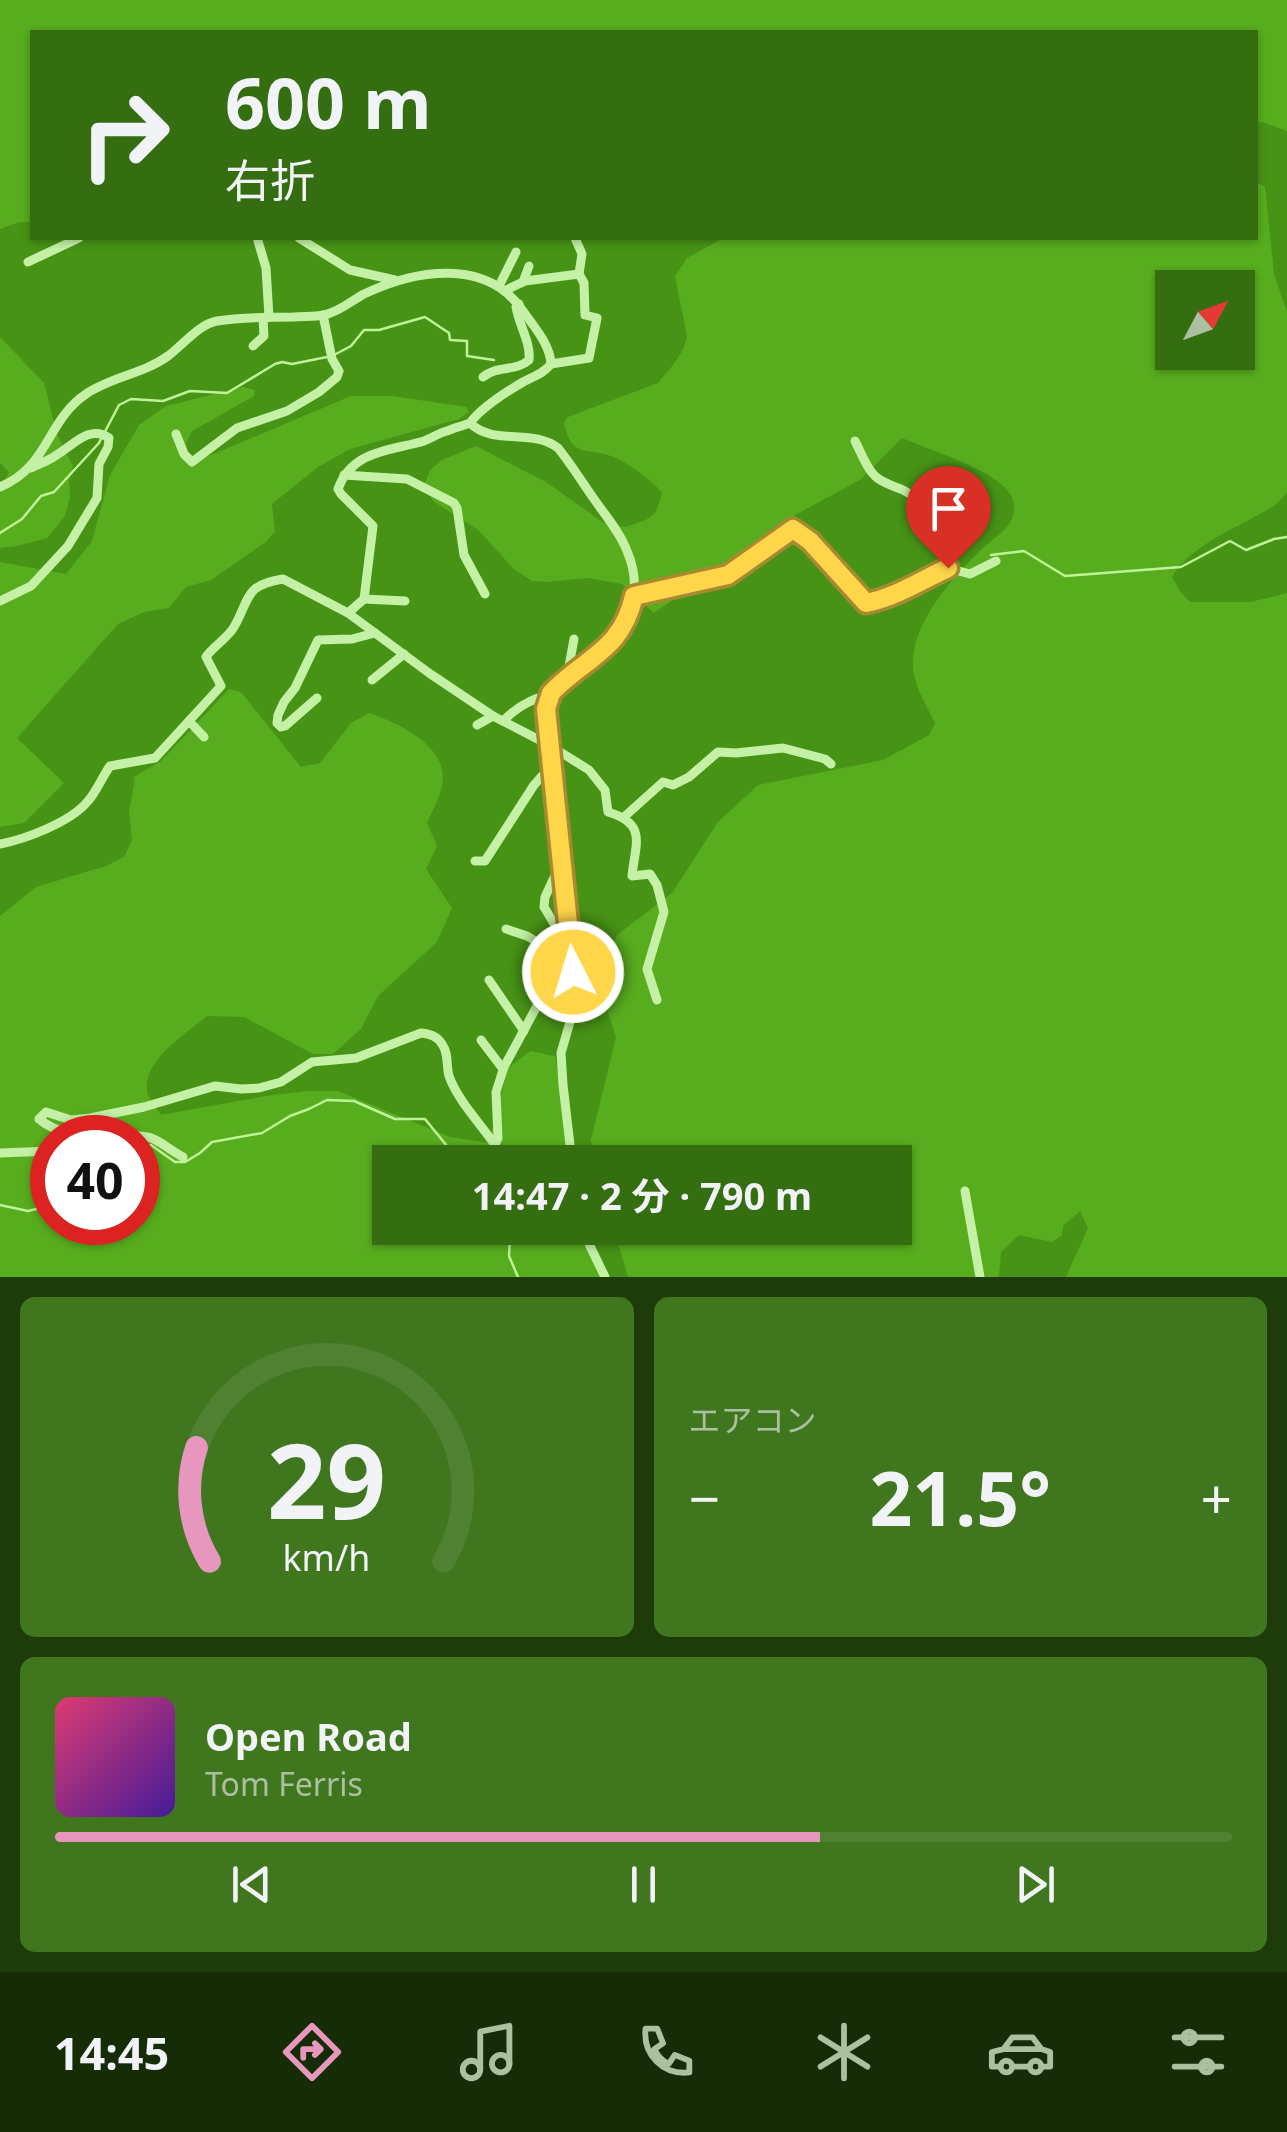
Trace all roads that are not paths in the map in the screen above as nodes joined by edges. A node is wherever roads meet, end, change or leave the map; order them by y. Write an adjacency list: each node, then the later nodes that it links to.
1 (75, 240): 8 (street)
2 (302, 240): 12 (street)
3 (576, 240): 7 (street)
4 (258, 241): 17 (street)
5 (594, 245): 7 (street)
6 (516, 252): 14 (street)
7 (582, 254): 10 (street)
8 (28, 262)
9 (529, 266): 13 (street)
10 (580, 275): 11 (street); 13 (street); 19 (street)
11 (594, 275)
12 (396, 281): 14 (street); 16 (street)
13 (523, 282): 14 (street)
14 (503, 288): 15 (street)
15 (519, 304): 19 (street); 20 (street)
16 (323, 316): 17 (street); 22 (street)
17 (266, 318): 18 (street); 24 (street)
18 (253, 346)
19 (551, 364): 21 (street)
20 (483, 377)
21 (470, 423): 25 (street); 30 (street)
22 (176, 434)
23 (855, 441): 28 (street)
24 (31, 468): 26 (street); 32 (street)
25 (344, 476): 29 (street); 31 (street)
26 (0, 488)
27 (996, 561): 28 (street)
28 (948, 568): 30 (street)
29 (484, 594)
30 (634, 596): 38 (street)
31 (364, 598): 33 (street); 34 (street)
32 (0, 601)
33 (405, 601)
34 (348, 614): 35 (street); 43 (street)
35 (375, 633): 37 (street); 41 (street)
36 (571, 644): 38 (street)
37 (404, 654): 39 (street); 42 (street)
38 (567, 678): 40 (street)
39 (372, 680)
40 (550, 696): 42 (street); 46 (street)
41 (318, 698)
42 (498, 718): 44 (street); 46 (street)
43 (189, 721): 45 (street); 50 (street)
44 (477, 725)
45 (204, 738)
46 (550, 746): 48 (street); 49 (street)
47 (830, 764): 49 (street)
48 (551, 766): 51 (street); 52 (street)
49 (624, 817): 56 (street)
50 (0, 844)
51 (475, 861)
52 (561, 863): 54 (street); 62 (street)
53 (506, 929): 54 (street)
54 (557, 954): 57 (street)
55 (489, 980): 57 (street)
56 (657, 1000)
57 (524, 1030): 59 (street)
58 (482, 1040): 59 (street)
59 (503, 1070): 60 (street)
60 (106, 1115)
61 (160, 1142): 65 (street)
62 (570, 1145)
63 (30, 1152): 64 (street)
64 (0, 1153)
65 (182, 1157)
66 (965, 1191): 69 (street)
67 (590, 1245): 68 (street)
68 (605, 1277)
69 (980, 1277)

